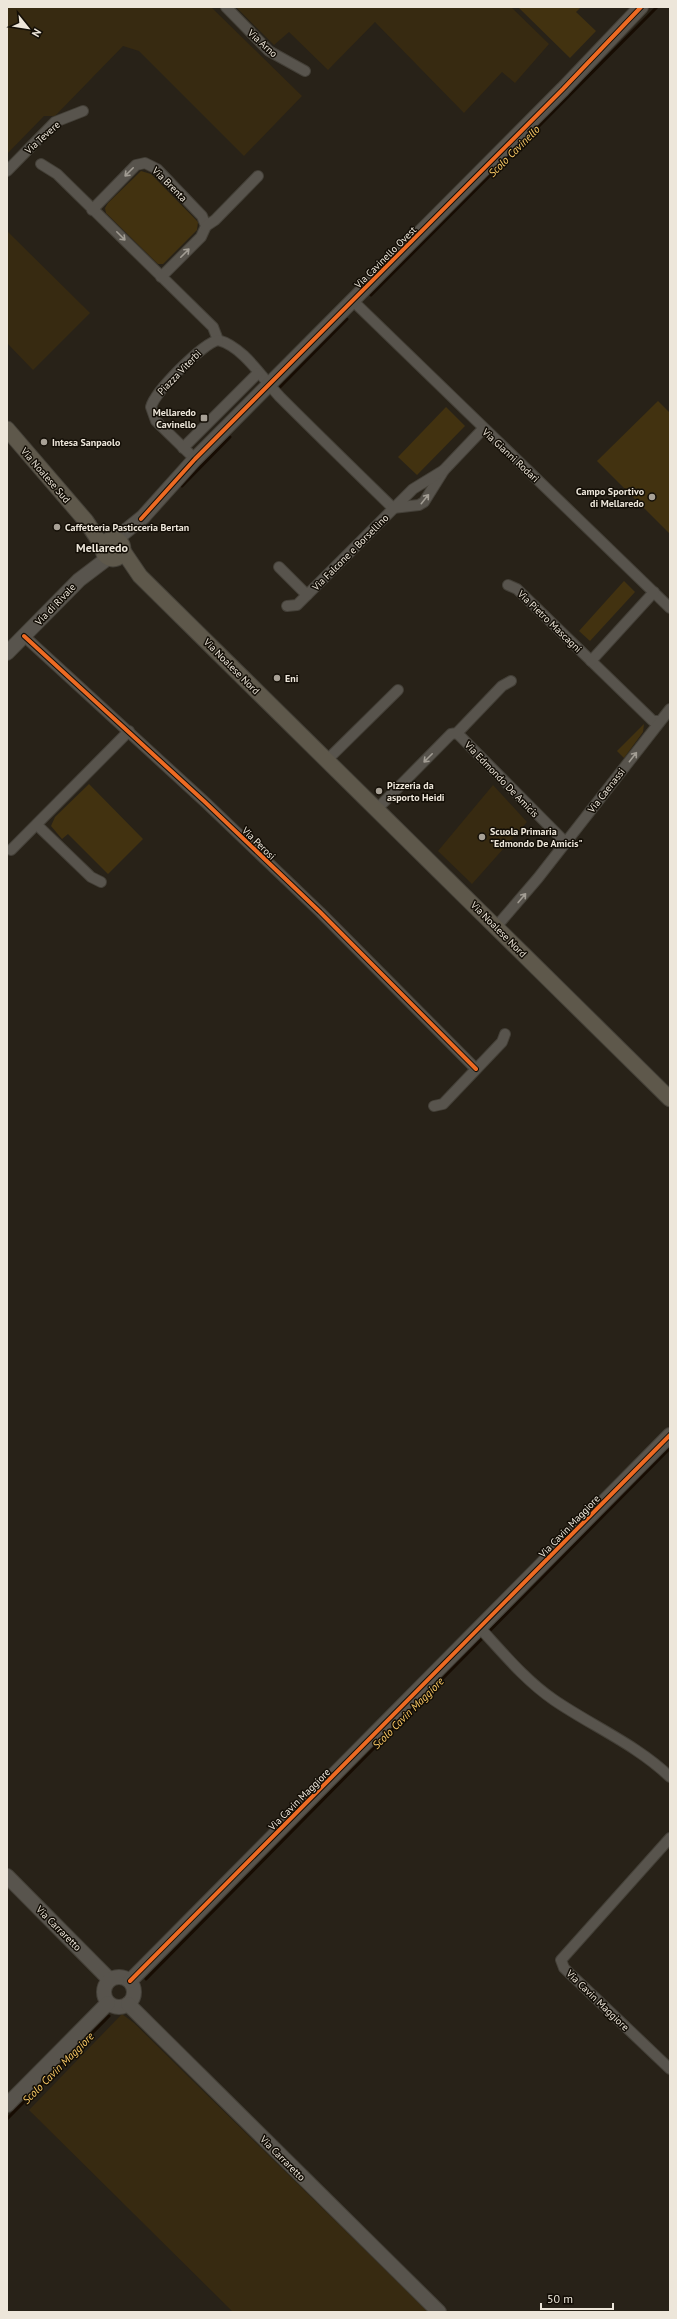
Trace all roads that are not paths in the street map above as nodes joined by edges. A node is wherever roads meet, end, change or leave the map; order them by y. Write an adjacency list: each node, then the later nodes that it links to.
1 (226, 7): 3 (street, Via Arno)
2 (641, 7): 11 (street, Via Cavinello Ovest)
3 (305, 71)
4 (83, 111): 6 (street, Via Tevere)
5 (41, 164): 8 (street)
6 (7, 171)
7 (258, 176): 9 (street)
8 (92, 210): 9 (street, Via Brenta, one-way to 8); 10 (street, one-way to 10)
9 (206, 226): 10 (street, one-way to 9)
10 (161, 277): 12 (street)
11 (353, 301): 14 (street, Via Cavinello Ovest); 16 (street, Via Gianni Rodari)
12 (218, 340): 13 (street); 17 (street, Piazza Viterbi)
13 (258, 373): 14 (street); 17 (street)
14 (269, 385): 18 (street, Via Cavinello Ovest); 20 (street)
15 (7, 429): 21 (main road, Via Noalese Sud)
16 (483, 429): 19 (street, Via Falcone e Borsellino); 24 (street, Via Gianni Rodari)
17 (183, 448): 18 (street, Piazza Viterbi)
18 (195, 459): 21 (street, Via Cavinello Ovest)
19 (444, 470): 20 (street, Via Falcone e Borsellino); 20 (street, Via Falcone e Borsellino, one-way to 19)
20 (393, 508): 25 (street, Via Falcone e Borsellino)
21 (113, 549): 28 (street, Via di Rivale); 37 (main road, Via Noalese Nord)
22 (279, 568): 25 (street, Via Falcone e Borsellino)
23 (508, 585): 30 (street, Via Pietro Mascagni)
24 (654, 592): 27 (street, Via Gianni Rodari); 30 (street, Via Pietro Mascagni)
25 (307, 595): 26 (street, Via Falcone e Borsellino)
26 (287, 606)
27 (670, 608)
28 (24, 636): 29 (street, Via di Rivale); 35 (street, Via Perosi)
29 (7, 653)
30 (591, 660): 34 (street, Via Pietro Mascagni)
31 (511, 681): 36 (street, Via Edmondo De Amicis)
32 (398, 690): 37 (street)
33 (670, 709): 34 (street, Via Caenassi)
34 (659, 721): 40 (street, Via Caenassi, one-way to 34)
35 (129, 731): 39 (street); 45 (street, Via Perosi)
36 (457, 733): 38 (street, Via Edmondo De Amicis, one-way to 38); 40 (street, Via Edmondo De Amicis)
37 (327, 760): 38 (main road, Via Noalese Nord)
38 (377, 809): 43 (main road, Via Noalese Nord)
39 (37, 825): 41 (street); 42 (street)
40 (565, 842): 43 (street, Via Caenassi, one-way to 40)
41 (11, 850)
42 (101, 882)
43 (496, 927): 46 (main road, Via Noalese Nord)
44 (505, 1034): 45 (street)
45 (476, 1069): 47 (street)
46 (670, 1099)
47 (434, 1106)
48 (670, 1435): 49 (street, Via Cavin Maggiore)
49 (485, 1633): 50 (street); 54 (street, Via Cavin Maggiore)
50 (670, 1777)
51 (670, 1838): 57 (street, Via Cavin Maggiore)
52 (7, 1876): 53 (street, Via Carraretto)
53 (109, 1979): 54 (street); 55 (street)
54 (130, 1981): 56 (street)
55 (108, 2003): 56 (street); 58 (street)
56 (128, 2004): 59 (street, Via Carraretto)
57 (670, 2069)
58 (7, 2105)
59 (439, 2312)

